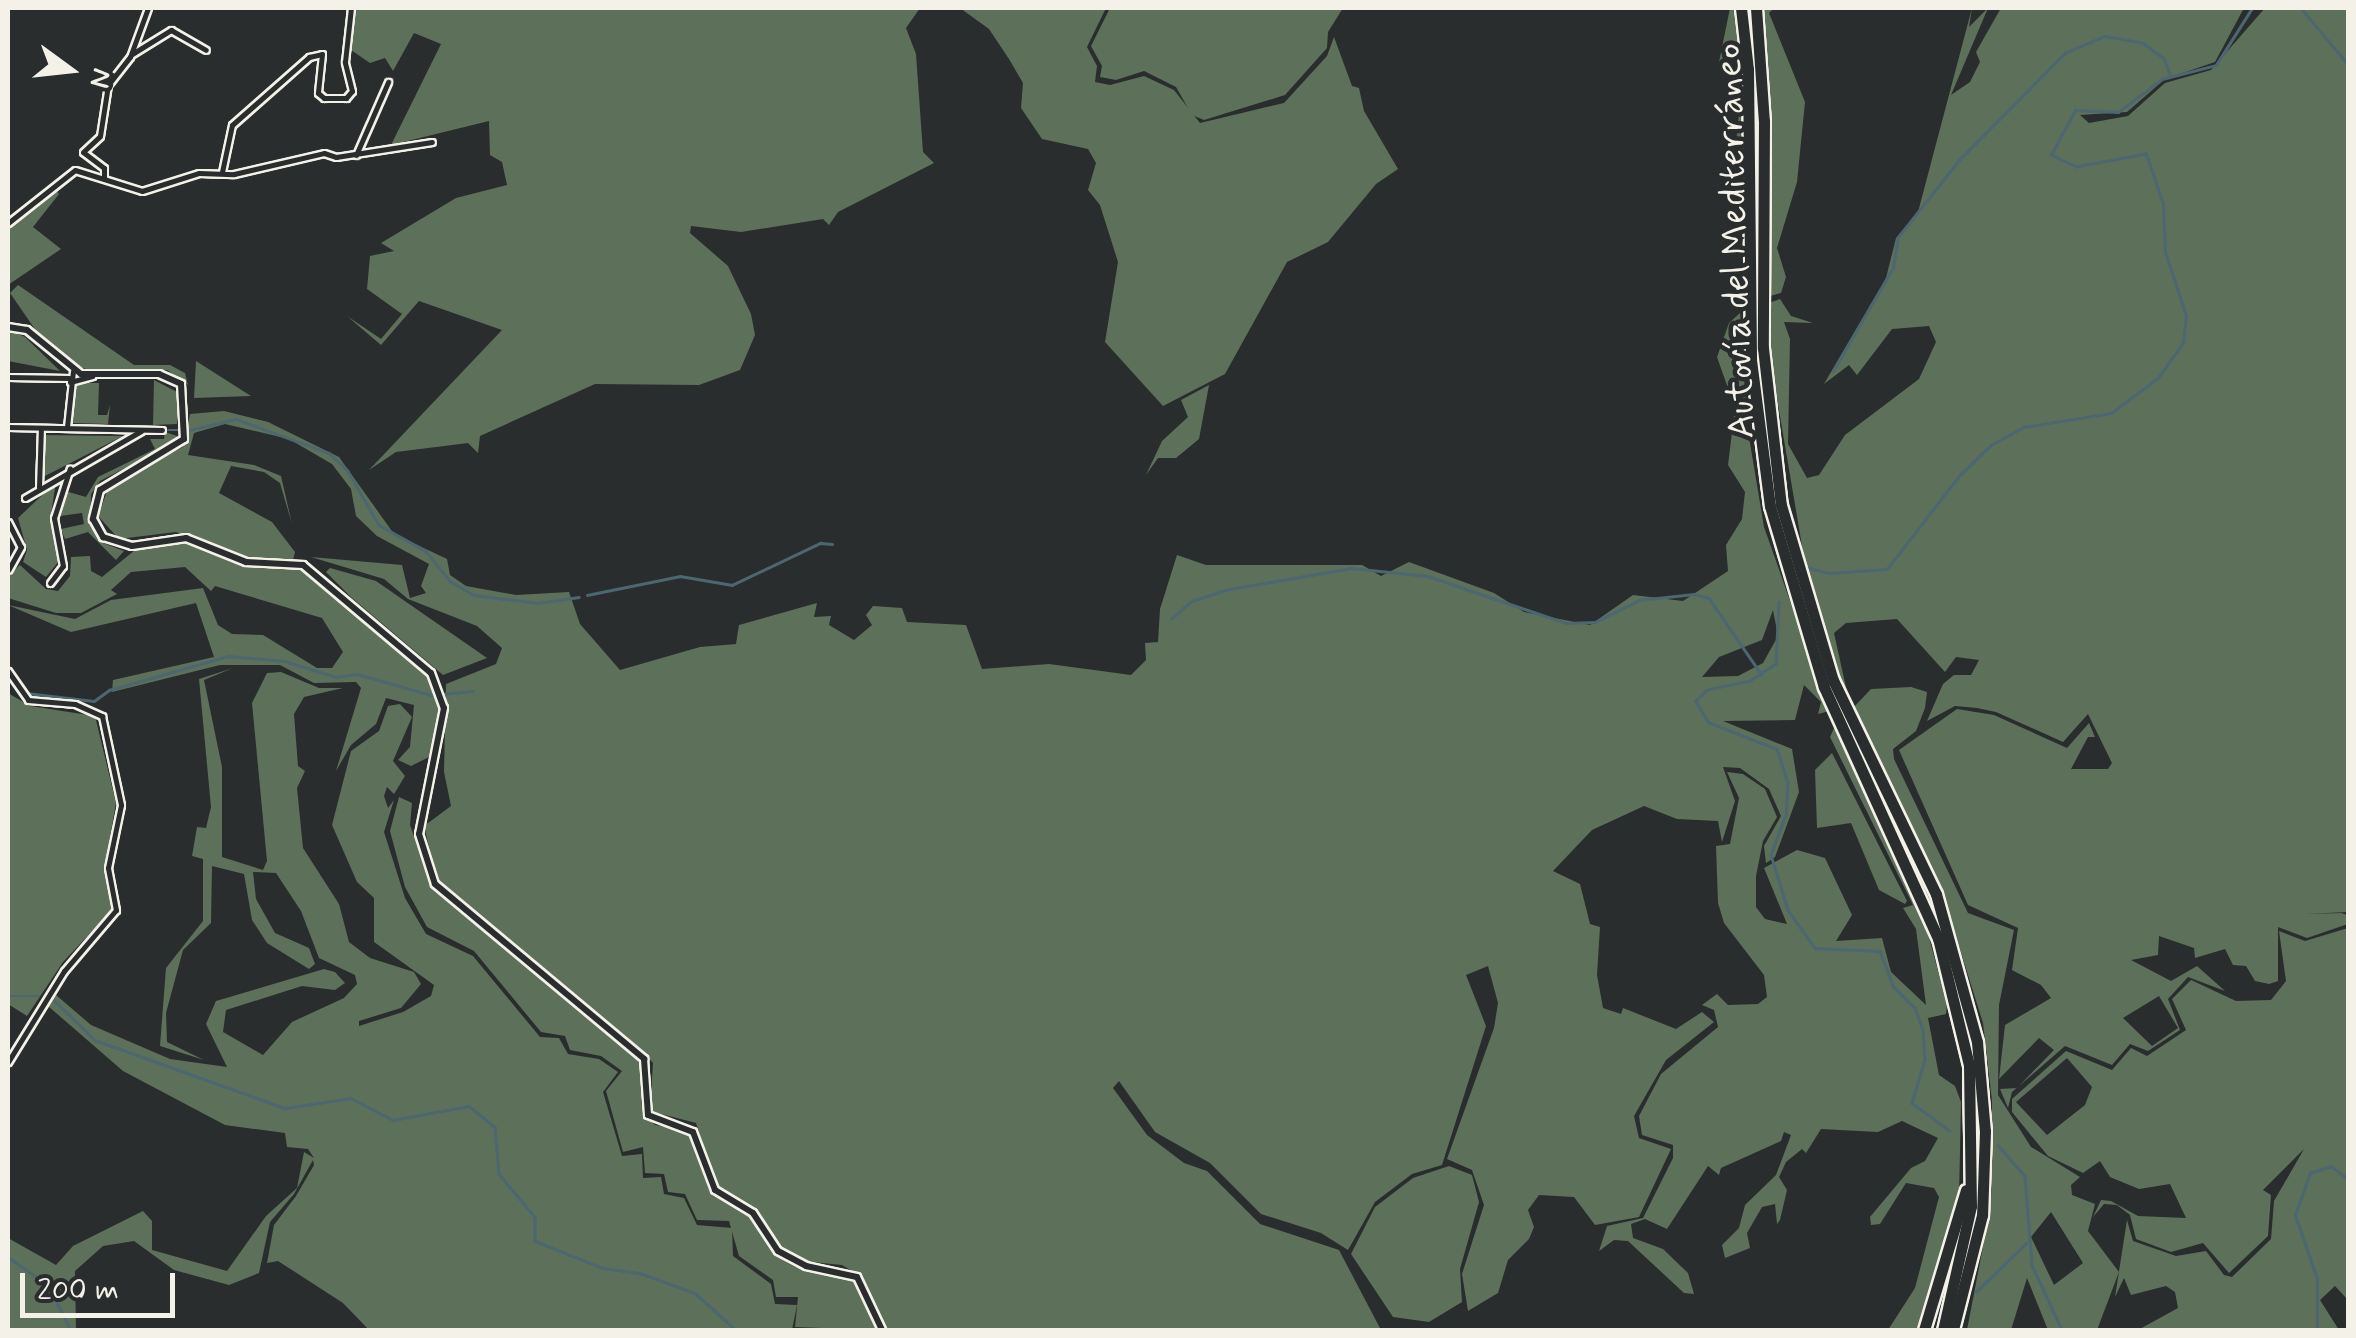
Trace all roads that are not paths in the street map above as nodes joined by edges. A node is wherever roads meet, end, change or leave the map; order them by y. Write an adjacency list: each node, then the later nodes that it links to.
1 (148, 8): 6 (street)
2 (351, 8): 10 (street)
3 (1741, 8): 27 (highway, Autovía del Mediterráneo)
4 (1756, 8): 27 (highway, Autovía del Mediterráneo)
5 (206, 50): 6 (street)
6 (130, 57): 11 (street)
7 (388, 82): 9 (street)
8 (432, 142): 9 (street)
9 (356, 155): 10 (street)
10 (222, 172): 11 (street)
11 (104, 178): 12 (street)
12 (8, 224)
13 (8, 327): 14 (street)
14 (65, 364): 17 (street); 17 (street)
15 (92, 376): 17 (street); 17 (street); 35 (street)
16 (8, 377): 17 (street)
17 (68, 378): 20 (street)
18 (8, 427): 19 (street)
19 (40, 428): 20 (street); 24 (street)
20 (67, 428): 21 (street)
21 (144, 430): 22 (street); 23 (street)
22 (162, 430)
23 (72, 466): 24 (street); 29 (street)
24 (39, 487): 25 (street)
25 (25, 498)
26 (8, 522): 28 (street)
27 (1789, 565): 31 (highway, Autovía del Mediterráneo)
28 (8, 570)
29 (50, 583)
30 (8, 671): 32 (street)
31 (1847, 725): 33 (highway, Autovía del Mediterráneo); 33 (highway, Autovía del Mediterráneo)
32 (8, 1062)
33 (1974, 1186): 34 (highway, Autovía del Mediterráneo); 36 (highway); 37 (highway, Autovía del Mediterráneo)
34 (1982, 1215): 38 (highway, Autovía del Mediterráneo); 39 (highway)
35 (882, 1330)
36 (1924, 1330)
37 (1943, 1330)
38 (1953, 1330)
39 (1962, 1330)

